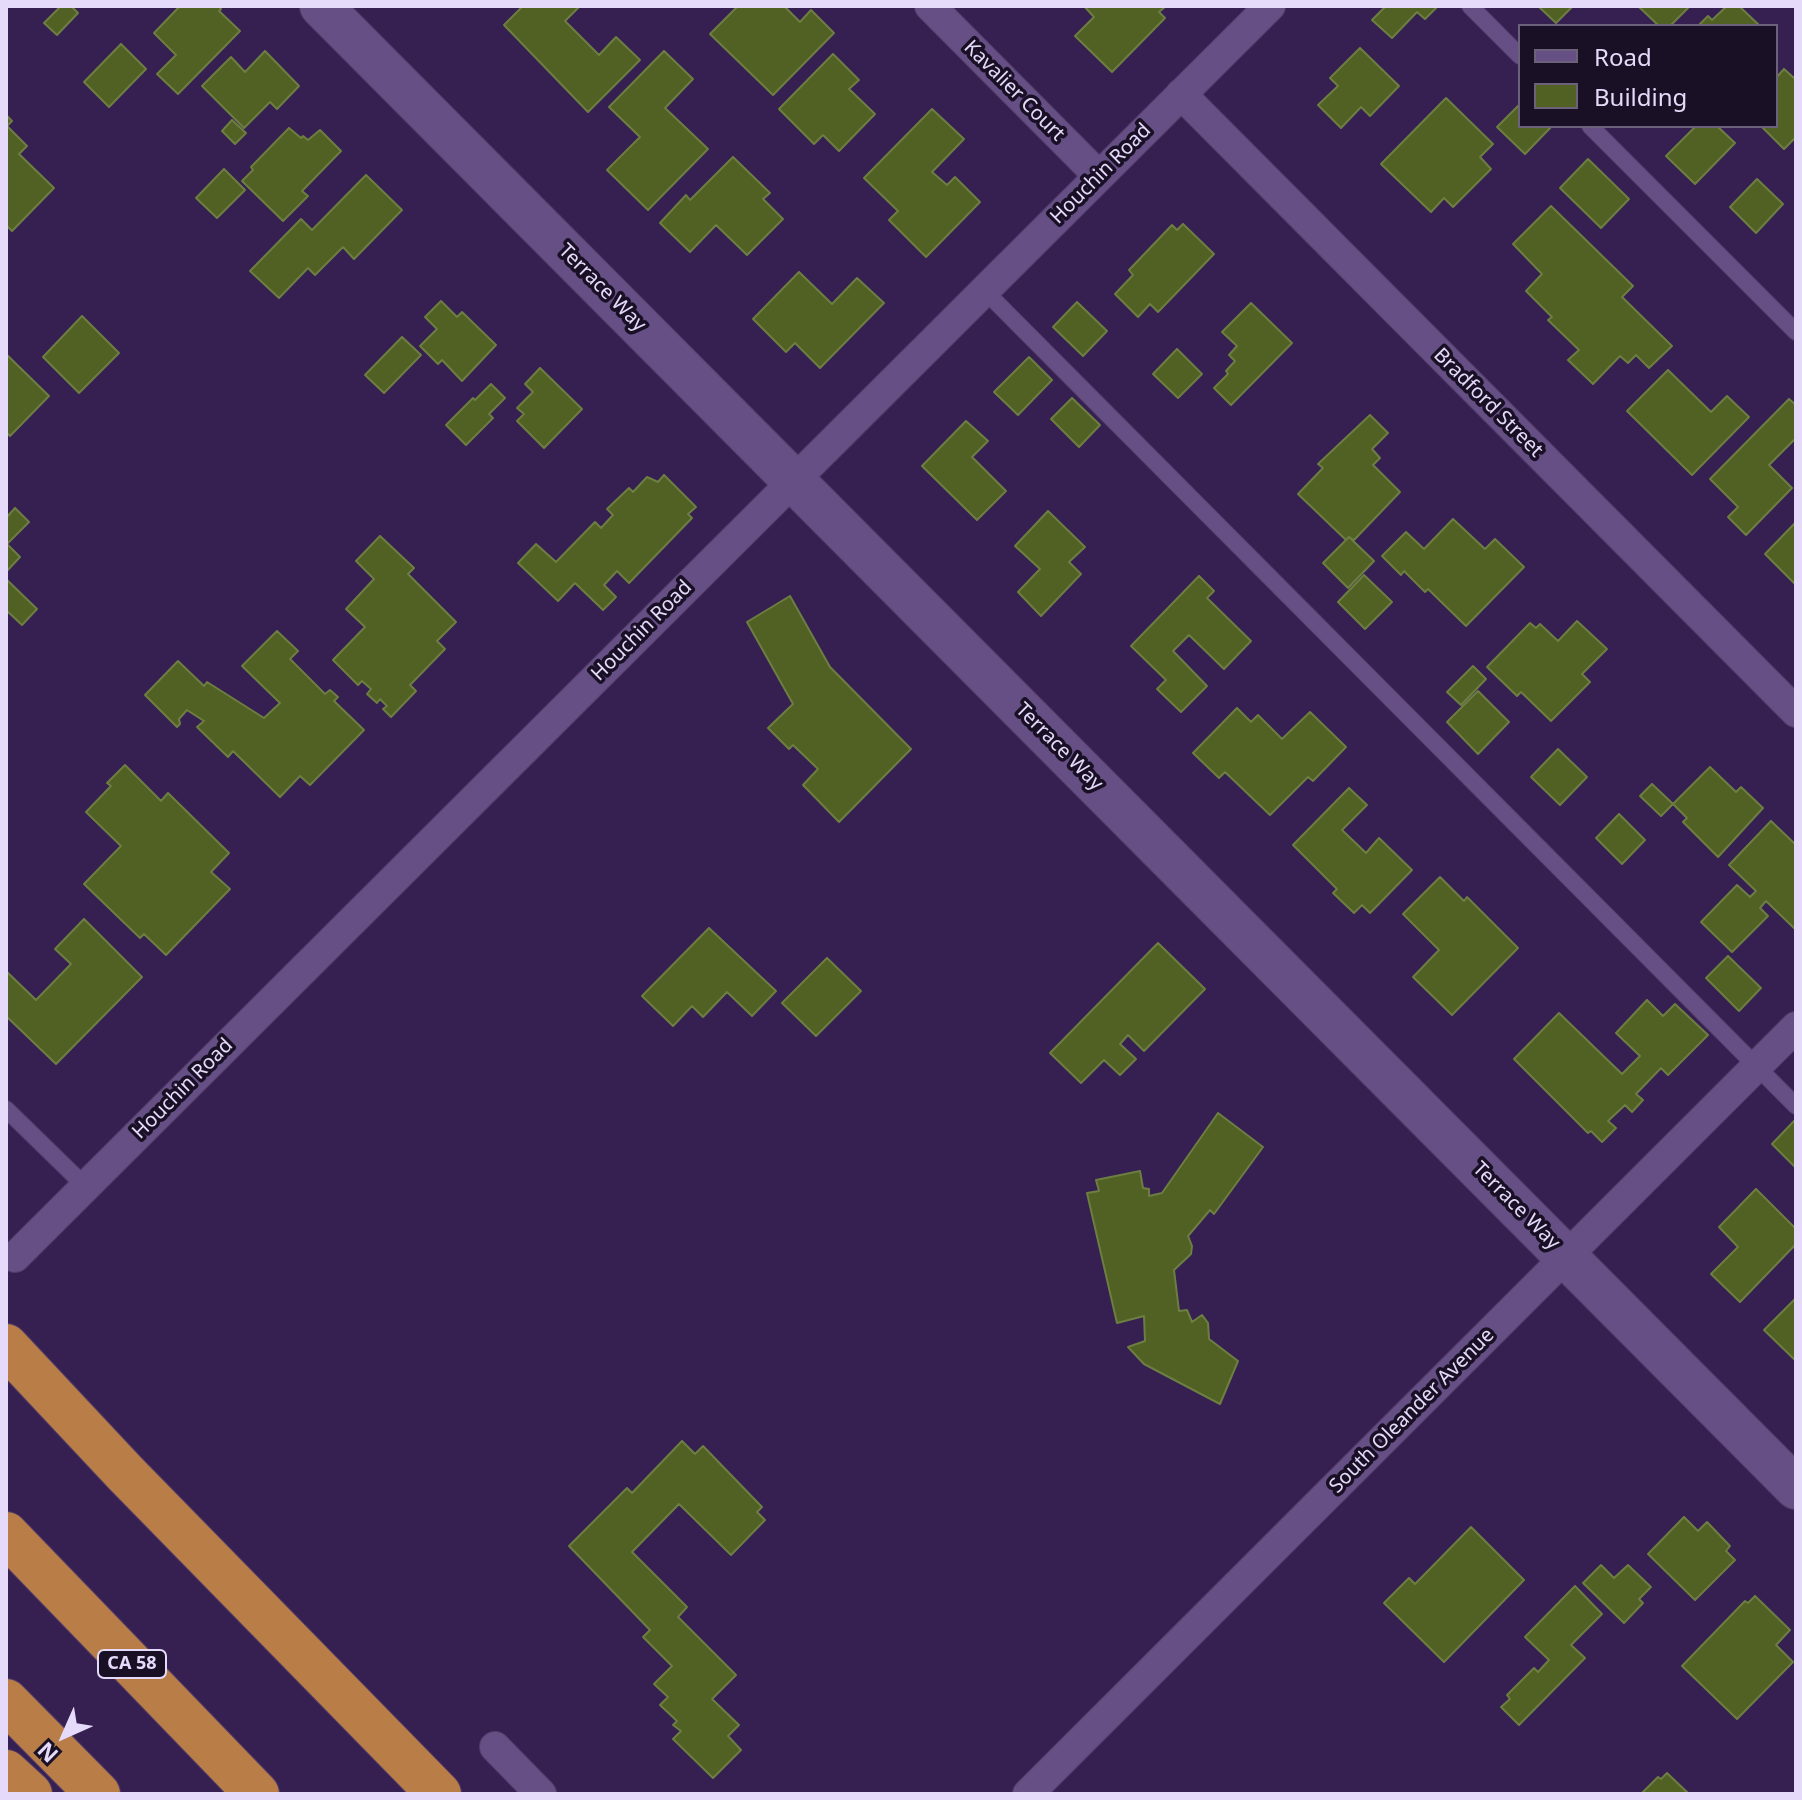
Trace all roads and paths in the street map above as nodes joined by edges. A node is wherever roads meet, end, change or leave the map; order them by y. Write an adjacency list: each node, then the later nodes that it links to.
1 (321, 6): 11 (street, Terrace Way)
2 (930, 6): 8 (street, Kavalier Court)
3 (1270, 6): 6 (street, Houchin Road)
4 (1470, 6): 5 (lane)
5 (1518, 54)
6 (1181, 94): 8 (street, Houchin Road); 12 (street, Bradford Street)
7 (1592, 128): 10 (lane)
8 (1099, 176): 9 (street, Houchin Road)
9 (984, 290): 11 (street, Houchin Road); 14 (lane)
10 (1796, 332)
11 (794, 480): 17 (street, Houchin Road); 19 (street, Terrace Way)
12 (1796, 712)
13 (1796, 1027): 14 (street, South Oleander Avenue)
14 (1757, 1066): 15 (lane); 19 (street, South Oleander Avenue)
15 (1796, 1106)
16 (6, 1109): 17 (lane)
17 (85, 1186): 18 (street, Houchin Road)
18 (15, 1257)
19 (1566, 1257): 21 (street, Terrace Way); 31 (street, South Oleander Avenue)
20 (6, 1346): 29 (highway)
21 (1796, 1488)
22 (6, 1534): 28 (highway, CA 58)
23 (6, 1701): 27 (highway)
24 (495, 1747): 30 (street)
25 (6, 1772): 26 (highway)
26 (30, 1794)
27 (98, 1794)
28 (257, 1794)
29 (439, 1794)
30 (541, 1794)
31 (1028, 1794)

